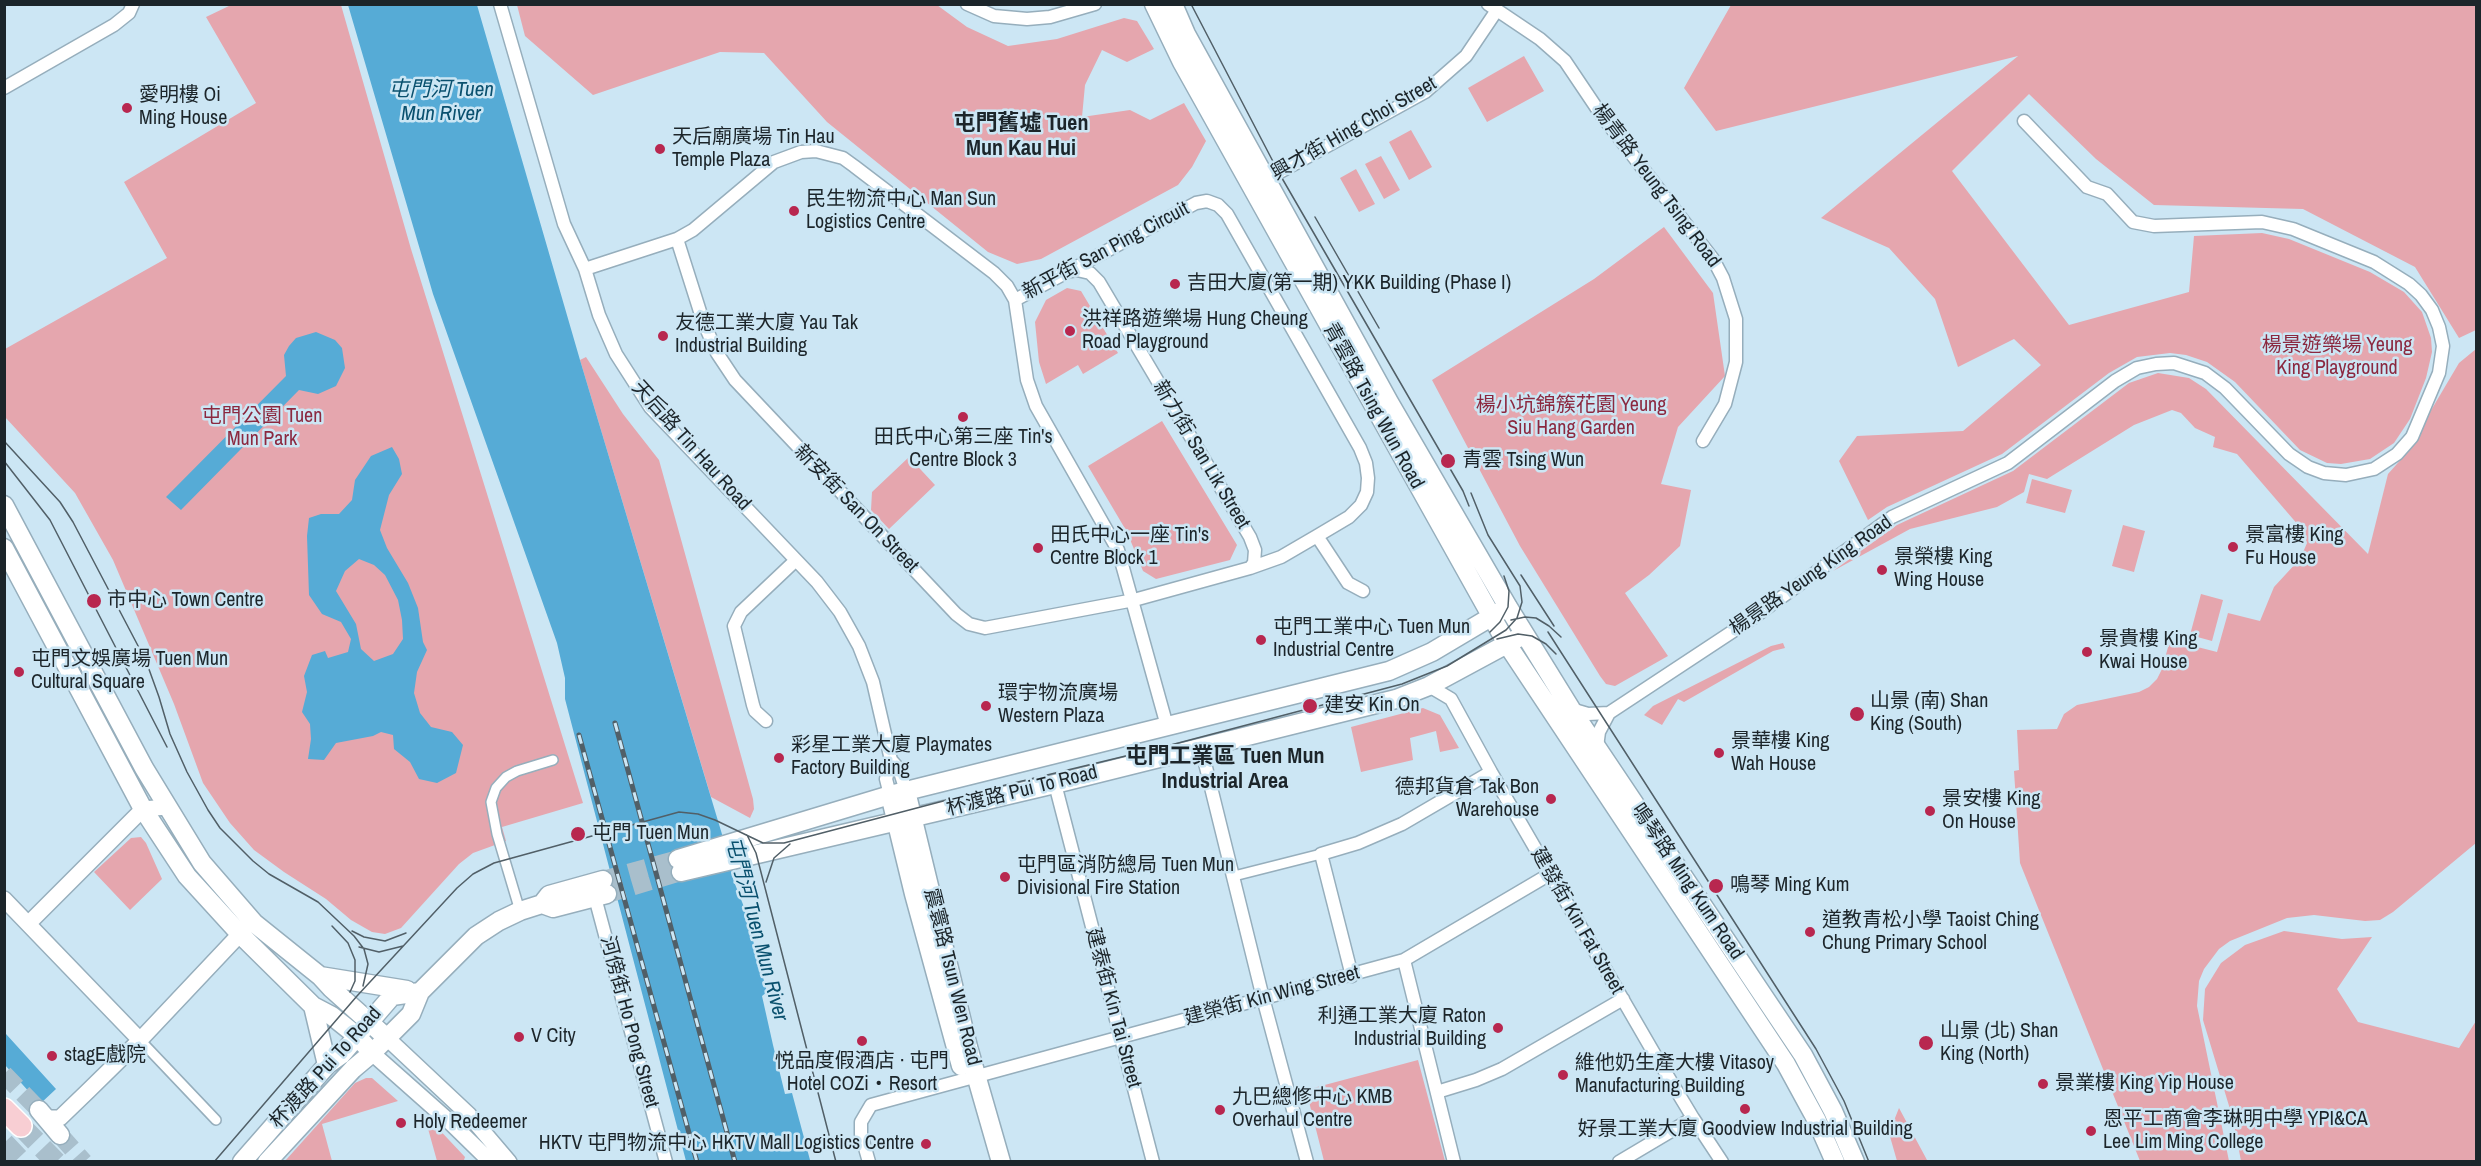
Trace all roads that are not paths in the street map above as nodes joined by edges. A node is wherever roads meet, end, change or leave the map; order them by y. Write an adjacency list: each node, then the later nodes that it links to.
1 (134, 4): 7 (street)
2 (500, 4): 11 (street, 天后路 Tin Hau Road)
3 (967, 4): 4 (street)
4 (1095, 4)
5 (1159, 7): 9 (main road, 青雲路 Tsing Wun Road)
6 (1492, 7): 9 (street, 興才街 Hing Choi Street); 14 (street, 楊青路 Yeung Tsing Road)
7 (4, 88)
8 (2024, 121): 29 (street, 楊景路 Yeung King Road)
9 (1259, 183): 22 (main road, 青雲路 Tsing Wun Road)
10 (677, 239): 11 (street); 13 (street); 21 (street, 新安街 San On Street)
11 (585, 269): 18 (street, 天后路 Tin Hau Road)
12 (1068, 272): 13 (street, 新平街 San Ping Circuit); 16 (street, 新平街 San Ping Circuit); 19 (street, 新力街 San Lik Street)
13 (1015, 300): 21 (street)
14 (1704, 441)
15 (4, 505): 38 (main road)
16 (1317, 536): 19 (street, 新平街 San Ping Circuit); 20 (street)
17 (4, 548): 39 (main road)
18 (796, 560): 30 (street); 37 (street, 天后路 Tin Hau Road)
19 (1250, 568): 21 (street, 新平街 San Ping Circuit)
20 (1363, 591)
21 (1134, 600): 31 (street)
22 (1500, 612): 23 (main road, 鳴琴路 Ming Kum Road); 24 (main road, 鳴琴路 Ming Kum Road); 31 (main road, 杯渡路 Pui To Road)
23 (1524, 634): 24 (main road, 杯渡路 Pui To Road); 28 (main road, 鳴琴路 Ming Kum Road)
24 (1507, 644): 25 (main road, 杯渡路 Pui To Road); 26 (main road, 鳴琴路 Ming Kum Road)
25 (1475, 661): 26 (main road); 27 (main road, 杯渡路 Pui To Road)
26 (1529, 677): 86 (main road, 鳴琴路 Ming Kum Road)
27 (1429, 686): 32 (main road, 杯渡路 Pui To Road); 35 (street, 建發街 Kin Fat Street)
28 (1571, 709): 29 (street); 33 (main road, 鳴琴路 Ming Kum Road)
29 (1609, 712): 33 (street)
30 (766, 721)
31 (1167, 726): 37 (main road, 杯渡路 Pui To Road)
32 (1201, 747): 36 (main road, 杯渡路 Pui To Road); 45 (street)
33 (1597, 749): 87 (main road, 鳴琴路 Ming Kum Road)
34 (554, 760): 48 (street)
35 (1491, 772): 42 (street); 44 (street, 建發街 Kin Fat Street)
36 (1055, 784): 40 (main road, 杯渡路 Pui To Road); 61 (street, 建泰街 Kin Tai Street)
37 (898, 793): 40 (main road, 震寰路 Tsun Wen Road); 41 (main road, 杯渡路 Pui To Road)
38 (166, 807): 39 (street); 52 (main road)
39 (143, 809): 49 (street); 50 (main road)
40 (904, 820): 41 (main road, 杯渡路 Pui To Road); 65 (main road, 震寰路 Tsun Wen Road)
41 (733, 852): 43 (main road, 杯渡路 Pui To Road)
42 (1321, 854): 45 (street); 53 (street)
43 (680, 866)
44 (1550, 874): 51 (street, 建榮街 Kin Wing Street); 56 (street, 建發街 Kin Fat Street)
45 (1234, 876): 55 (street)
46 (599, 889): 48 (main road, 杯渡路 Pui To Road); 77 (street, 河傍街 Ho Pong Street)
47 (4, 899): 49 (street)
48 (520, 911): 54 (main road, 杯渡路 Pui To Road)
49 (28, 924): 62 (street)
50 (240, 934): 57 (main road); 62 (street)
51 (1404, 960): 53 (street, 建榮街 Kin Wing Street); 66 (street)
52 (320, 976): 54 (main road); 58 (main road)
53 (1352, 976): 55 (street, 建榮街 Kin Wing Street)
54 (420, 992): 58 (main road, 杯渡路 Pui To Road); 60 (main road, 杯渡路 Pui To Road)
55 (1263, 998): 61 (street, 建榮街 Kin Wing Street); 82 (street)
56 (1623, 999): 66 (street); 69 (street, 建發街 Kin Fat Street)
57 (313, 1006): 59 (main road); 64 (main road)
58 (369, 1022): 59 (main road, 杯渡路 Pui To Road); 60 (main road)
59 (357, 1036): 63 (main road); 64 (main road, 杯渡路 Pui To Road)
60 (387, 1038): 63 (main road, 杯渡路 Pui To Road); 76 (street)
61 (1121, 1038): 65 (street, 建榮街 Kin Wing Street); 81 (street, 建泰街 Kin Tai Street)
62 (140, 1040): 68 (street); 70 (street)
63 (372, 1053): 74 (main road, 杯渡路 Pui To Road); 75 (street)
64 (327, 1065): 73 (main road, 杯渡路 Pui To Road)
65 (971, 1078): 78 (street, 建榮街 Kin Wing Street); 79 (main road, 震寰路 Tsun Wen Road); 80 (main road, 震寰路 Tsun Wen Road)
66 (1437, 1092): 83 (street)
67 (4, 1109): 71 (highway)
68 (43, 1114): 72 (main road)
69 (1693, 1118): 84 (street); 85 (street, 建發街 Kin Fat Street)
70 (216, 1120)
71 (21, 1126)
72 (60, 1136)
73 (242, 1161)
74 (267, 1161)
75 (491, 1161)
76 (509, 1161)
77 (666, 1161)
78 (869, 1161)
79 (988, 1161)
80 (1000, 1161)
81 (1153, 1161)
82 (1307, 1161)
83 (1454, 1161)
84 (1618, 1161)
85 (1722, 1161)
86 (1835, 1161)
87 (1855, 1161)

